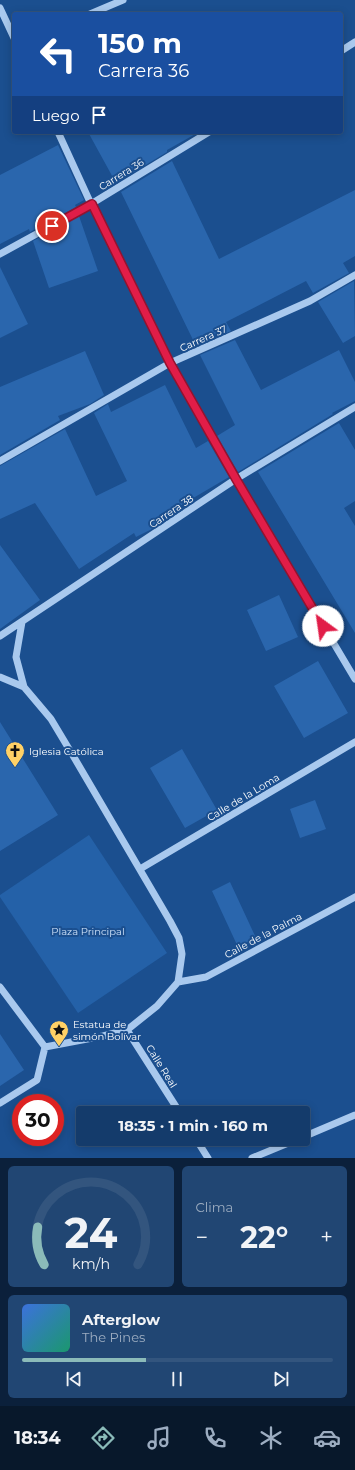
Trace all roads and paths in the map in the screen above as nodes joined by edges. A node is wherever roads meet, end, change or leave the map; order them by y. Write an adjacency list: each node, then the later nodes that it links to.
1 (123, 0): 3 (street)
2 (0, 8): 4 (street)
3 (95, 12)
4 (12, 34)
5 (355, 42): 6 (street)
6 (343, 50)
7 (59, 134): 9 (street)
8 (206, 134): 9 (street, Carrera 36)
9 (92, 204): 10 (street, Carrera 36); 12 (street)
10 (0, 254)
11 (355, 275): 12 (street, Carrera 37)
12 (170, 363): 14 (street, Carrera 37); 15 (street)
13 (355, 407): 15 (street, Carrera 38)
14 (0, 461)
15 (236, 479): 16 (street, Carrera 38); 19 (street)
16 (22, 622): 17 (street, Carrera 38); 20 (street)
17 (0, 636)
18 (0, 677): 20 (street)
19 (355, 679)
20 (24, 687): 22 (street)
21 (355, 742): 22 (street, Calle de la Loma)
22 (140, 869): 24 (street)
23 (355, 897): 24 (street, Calle de la Palma)
24 (178, 982): 26 (street)
25 (0, 987): 27 (street)
26 (127, 1030): 27 (street); 29 (street, Calle Real)
27 (45, 1047): 28 (street)
28 (0, 1102)
29 (176, 1106)
30 (355, 1115): 31 (street)
31 (310, 1134)
32 (200, 1146): 34 (street)
33 (281, 1146): 35 (street)
34 (208, 1158)
35 (252, 1158)

